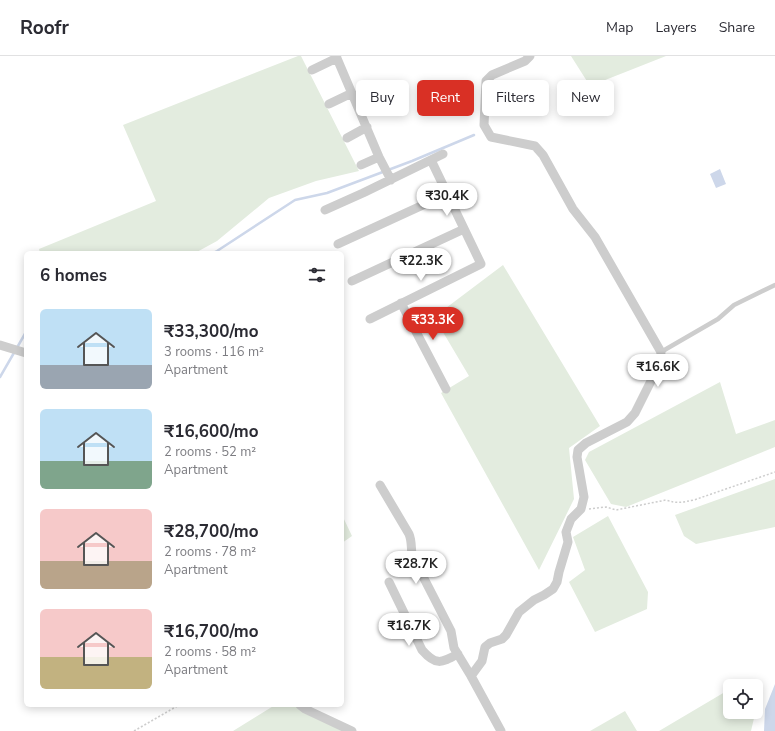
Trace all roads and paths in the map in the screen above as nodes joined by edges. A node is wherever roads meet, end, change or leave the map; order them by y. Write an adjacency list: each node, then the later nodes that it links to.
1 (530, 56): 23 (street)
2 (336, 57): 3 (street); 4 (street)
3 (312, 70)
4 (352, 93): 5 (street); 6 (street)
5 (329, 104)
6 (367, 127): 7 (street); 9 (street)
7 (347, 138)
8 (443, 154): 10 (street)
9 (379, 157): 11 (street); 12 (street)
10 (431, 160): 12 (street); 13 (street)
11 (362, 166)
12 (391, 180): 14 (street)
13 (447, 194): 15 (street); 16 (street)
14 (325, 210)
15 (464, 228): 17 (street); 19 (street)
16 (338, 244)
17 (352, 281)
18 (775, 285): 23 (lane)
19 (401, 303): 20 (street); 24 (street)
20 (370, 319)
21 (0, 345): 22 (street)
22 (24, 352)
23 (661, 352): 27 (street)
24 (446, 389)
25 (775, 472): 27 (path)
26 (380, 485): 29 (street)
27 (581, 509): 30 (street)
28 (388, 582): 29 (street)
29 (458, 654): 30 (street)
30 (471, 676): 35 (street)
31 (176, 707): 33 (path)
32 (302, 707): 34 (street)
33 (134, 731)
34 (352, 731)
35 (502, 731)

